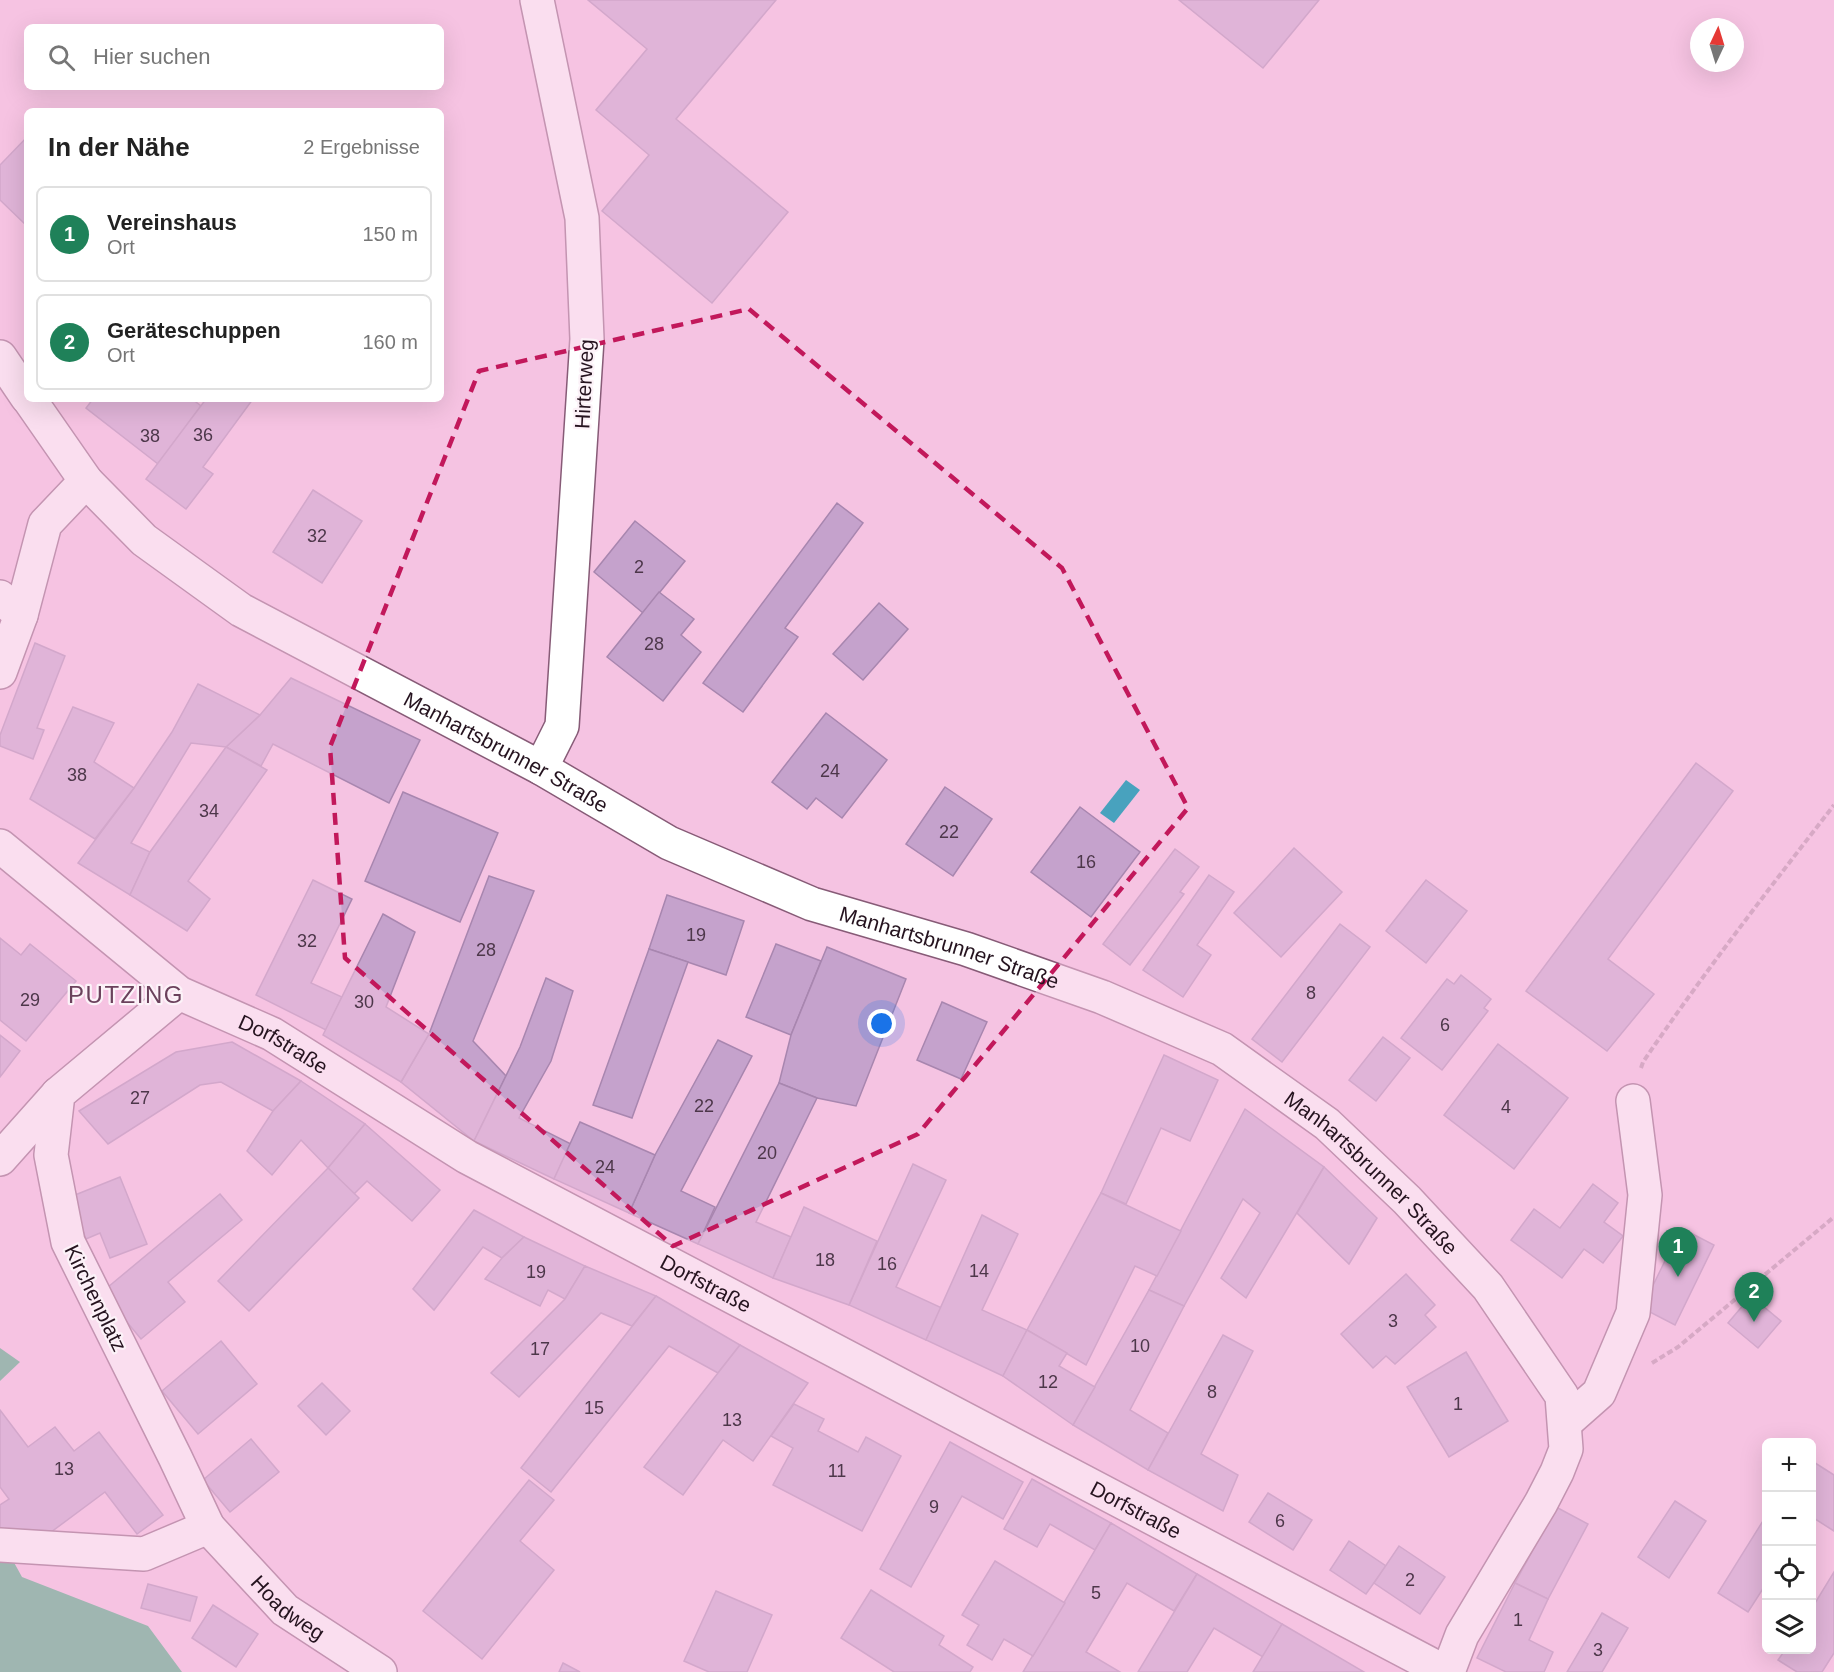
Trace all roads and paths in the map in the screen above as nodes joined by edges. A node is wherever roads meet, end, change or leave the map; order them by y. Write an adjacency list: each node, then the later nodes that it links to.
1 (537, 0): 8 (street, Hirterweg)
2 (0, 357): 3 (street, Manhartsbrunner Straße)
3 (24, 392)
4 (31, 402): 5 (street, Manhartsbrunner Straße)
5 (86, 481): 6 (street); 8 (street, Manhartsbrunner Straße)
6 (11, 606): 7 (street)
7 (0, 672)
8 (540, 768): 17 (street, Manhartsbrunner Straße)
9 (1834, 805): 13 (path)
10 (0, 846): 11 (street, Dorfstraße)
11 (179, 993): 12 (street); 22 (street, Dorfstraße)
12 (58, 1094): 14 (street); 18 (street, Kirchenplatz)
13 (1633, 1101): 17 (street)
14 (0, 1159)
15 (1834, 1217): 16 (path)
16 (1649, 1364)
17 (1565, 1423): 22 (street, Manhartsbrunner Straße)
18 (175, 1457): 19 (street, Hoadweg)
19 (208, 1527): 20 (street); 21 (street, Hoadweg)
20 (0, 1545)
21 (380, 1672)
22 (1446, 1672)

